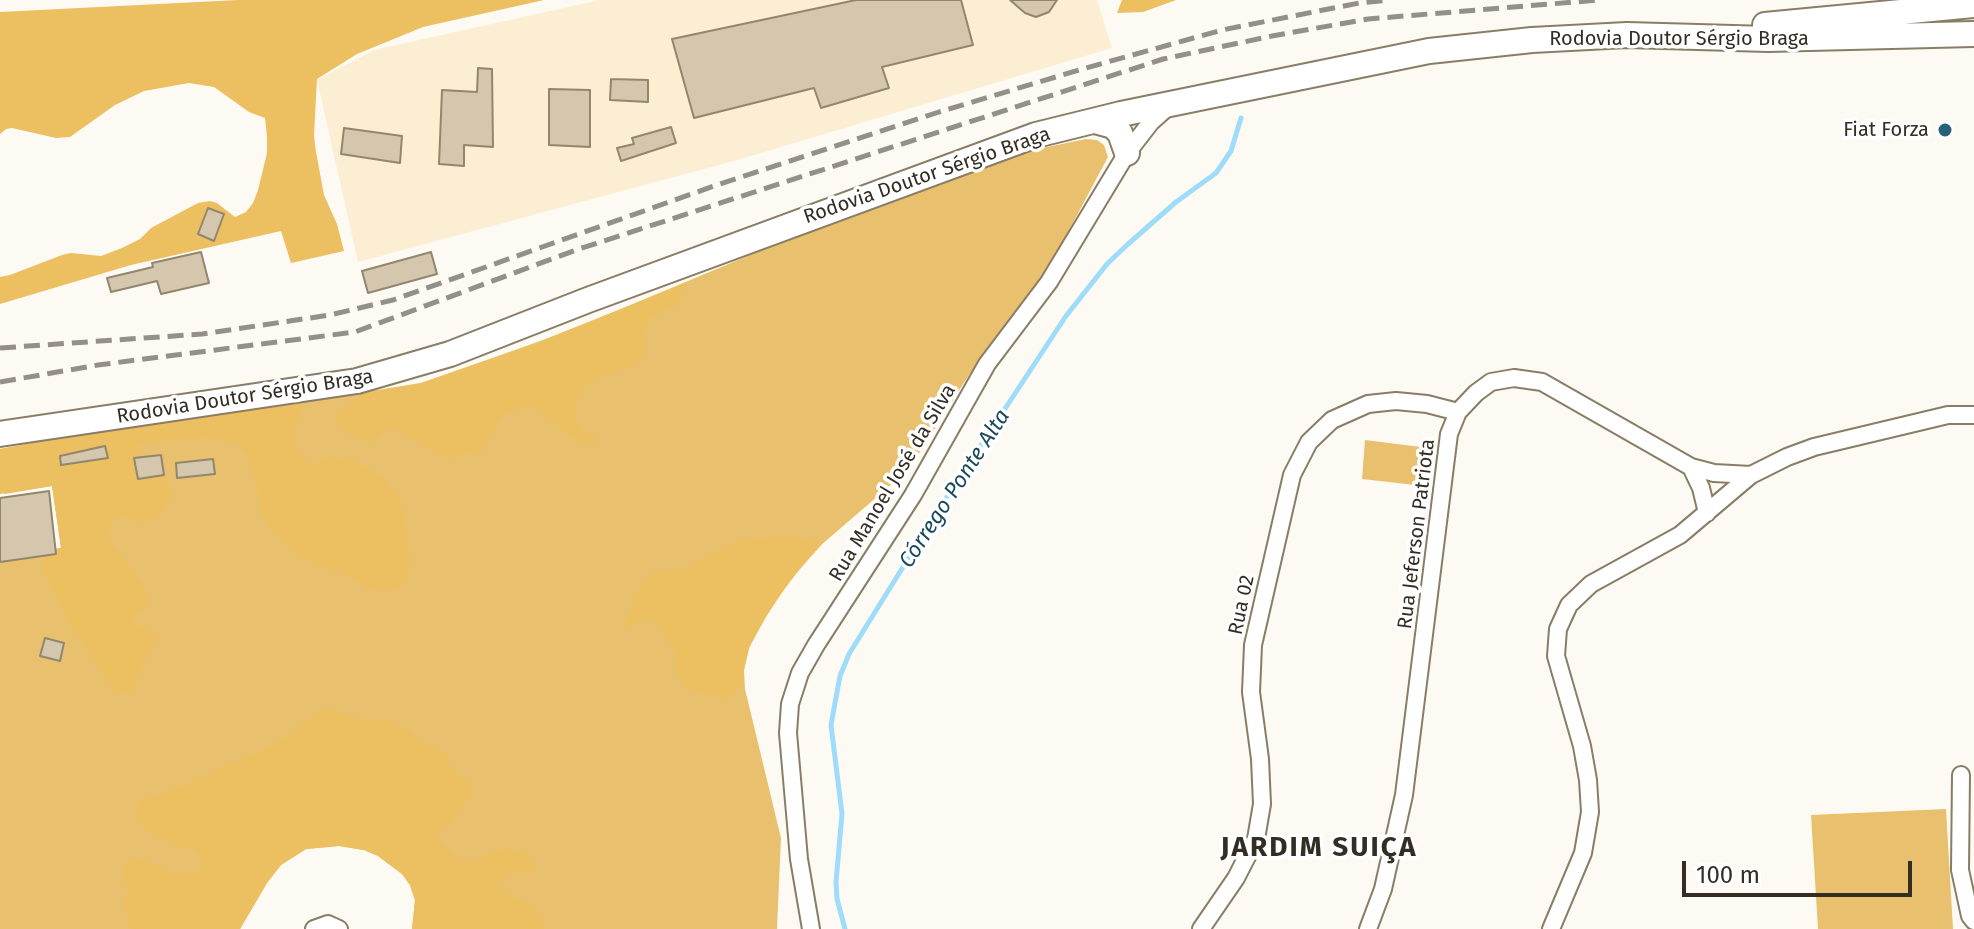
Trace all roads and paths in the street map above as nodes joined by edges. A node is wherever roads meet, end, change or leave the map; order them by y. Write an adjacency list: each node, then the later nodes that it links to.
1 (1974, 5): 3 (main road)
2 (1974, 34): 3 (main road, Rodovia Doutor Sérgio Braga)
3 (1675, 36): 4 (main road, Rodovia Doutor Sérgio Braga)
4 (1172, 104): 5 (main road, Rodovia Doutor Sérgio Braga); 6 (street, Rua Manoel José da Silva)
5 (1095, 121): 6 (main road); 9 (main road, Rodovia Doutor Sérgio Braga)
6 (1127, 153): 17 (street, Rua Manoel José da Silva)
7 (1458, 412): 10 (street); 18 (street, Rua 02); 19 (street, Rua Jeferson Patriota)
8 (1974, 415): 11 (street)
9 (0, 434)
10 (1691, 467): 11 (street); 12 (street)
11 (1751, 475): 12 (street)
12 (1707, 513): 20 (street)
13 (1961, 775): 14 (street)
14 (1974, 921)
15 (314, 929): 16 (street)
16 (339, 929)
17 (811, 929)
18 (1201, 929)
19 (1368, 929)
20 (1551, 929)

